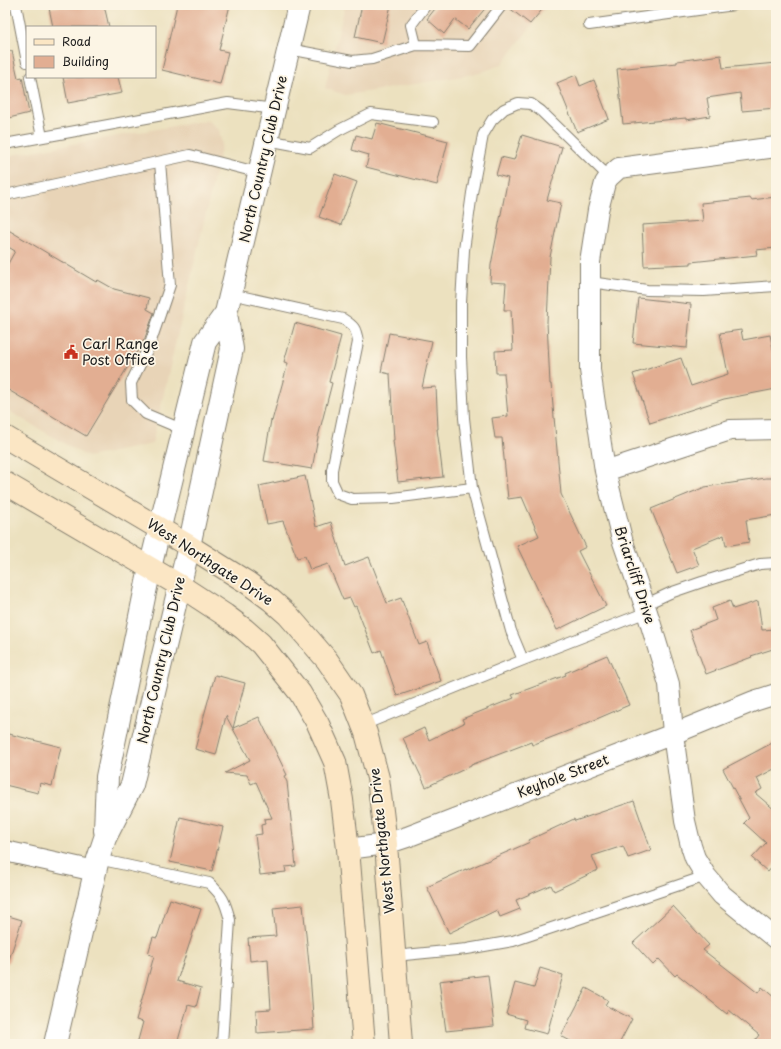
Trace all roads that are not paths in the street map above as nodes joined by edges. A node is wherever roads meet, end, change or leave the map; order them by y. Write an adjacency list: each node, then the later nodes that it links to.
1 (16, 5): 9 (lane)
2 (299, 5): 8 (street, North Country Club Drive)
3 (426, 5): 7 (lane)
4 (502, 5): 7 (lane)
5 (734, 5): 6 (lane)
6 (589, 25)
7 (416, 45): 8 (lane)
8 (289, 49): 11 (street, North Country Club Drive)
9 (26, 57)
10 (30, 78): 13 (lane)
11 (275, 109): 13 (lane); 14 (street, North Country Club Drive)
12 (432, 122): 14 (lane)
13 (42, 138): 15 (lane)
14 (267, 140): 18 (street, North Country Club Drive)
15 (5, 144)
16 (776, 146): 19 (street)
17 (160, 162): 18 (lane); 20 (lane); 25 (lane)
18 (260, 173): 23 (street, North Country Club Drive)
19 (609, 177): 21 (street, Briarcliff Drive); 29 (lane)
20 (5, 195)
21 (590, 282): 22 (lane); 27 (street, Briarcliff Drive)
22 (776, 286)
23 (229, 303): 25 (street, North Country Club Drive); 29 (lane); 31 (street, North Country Club Drive)
24 (776, 429): 27 (street)
25 (184, 430): 30 (street, North Country Club Drive)
26 (5, 437): 30 (main road, West Northgate Drive)
27 (605, 471): 35 (street, Briarcliff Drive)
28 (5, 483): 33 (main road)
29 (472, 488): 36 (lane)
30 (160, 528): 31 (main road, West Northgate Drive); 33 (street, North Country Club Drive)
31 (189, 546): 34 (street, North Country Club Drive); 38 (main road, West Northgate Drive)
32 (776, 563): 35 (lane)
33 (150, 568): 34 (main road); 40 (street, North Country Club Drive)
34 (179, 585): 40 (street, North Country Club Drive); 42 (main road)
35 (645, 609): 36 (lane); 39 (street, Briarcliff Drive)
36 (522, 660): 38 (lane)
37 (776, 694): 39 (street, Keyhole Street)
38 (363, 725): 41 (main road, West Northgate Drive)
39 (673, 734): 41 (street, Keyhole Street); 45 (street, Briarcliff Drive)
40 (105, 838): 44 (street, North Country Club Drive)
41 (386, 844): 42 (street, Keyhole Street); 47 (main road, West Northgate Drive)
42 (348, 849): 50 (main road)
43 (5, 851): 44 (street)
44 (97, 865): 48 (street, North Country Club Drive); 49 (lane)
45 (706, 876): 46 (street, Briarcliff Drive); 47 (lane)
46 (776, 939)
47 (394, 956): 51 (main road, West Northgate Drive)
48 (55, 1044)
49 (222, 1044)
50 (364, 1044)
51 (401, 1044)

